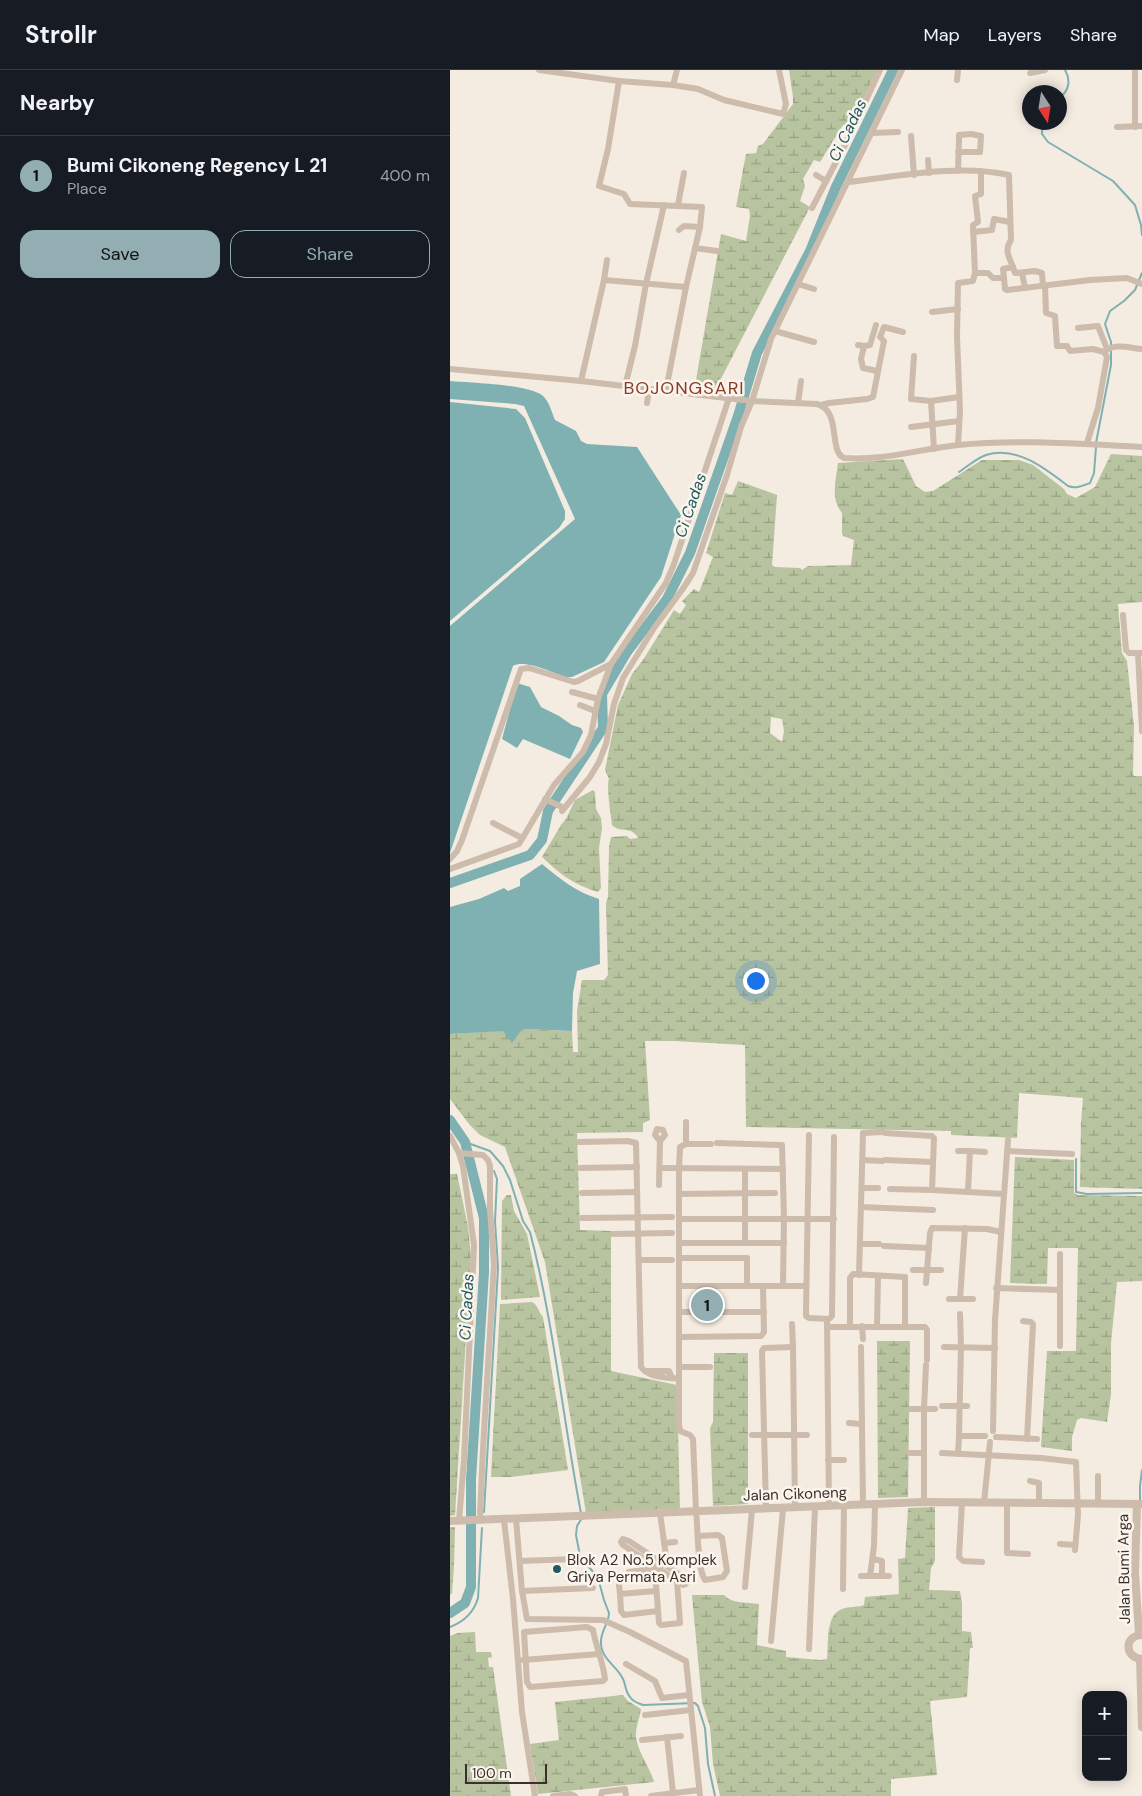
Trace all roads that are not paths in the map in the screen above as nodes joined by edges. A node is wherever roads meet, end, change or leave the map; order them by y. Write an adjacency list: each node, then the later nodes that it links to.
1 (539, 70): 9 (street)
2 (678, 70): 14 (street)
3 (779, 70): 14 (street)
4 (880, 70): 28 (street)
5 (902, 70): 18 (street)
6 (958, 70): 12 (street)
7 (1045, 70): 10 (street)
8 (1134, 70): 15 (street)
9 (568, 72): 11 (street)
10 (1030, 73)
11 (592, 74): 13 (street)
12 (957, 80)
13 (620, 82): 14 (street); 30 (street)
14 (673, 85)
15 (1139, 126): 16 (street)
16 (1117, 127)
17 (898, 132): 18 (street)
18 (872, 133): 29 (street)
19 (911, 136): 26 (street)
20 (958, 152): 22 (street)
21 (928, 160): 25 (street)
22 (958, 171): 23 (street); 25 (street)
23 (981, 171): 33 (street); 36 (street)
24 (684, 173): 31 (street)
25 (929, 173): 26 (street)
26 (914, 175): 29 (street)
27 (816, 176): 28 (street)
28 (826, 181): 32 (street)
29 (848, 182): 47 (street)
30 (664, 205): 31 (street); 46 (street)
31 (678, 205): 34 (street)
32 (812, 208)
33 (1010, 222): 36 (street); 40 (street)
34 (700, 228): 35 (street); 37 (street)
35 (680, 230)
36 (973, 232): 41 (street)
37 (695, 248): 38 (street); 49 (street)
38 (717, 251)
39 (608, 260): 44 (street)
40 (1012, 267): 42 (street); 43 (street)
41 (975, 273): 43 (street); 52 (street)
42 (1022, 273): 48 (street); 50 (street)
43 (1004, 278): 50 (street)
44 (604, 280): 46 (street); 66 (street)
45 (1139, 283): 48 (street)
46 (646, 284): 49 (street); 68 (street)
47 (798, 284): 51 (street); 58 (street)
48 (1044, 286): 50 (street); 62 (street)
49 (686, 288): 70 (street)
50 (1025, 288)
51 (814, 289)
52 (958, 309): 53 (street); 72 (street)
53 (932, 312)
54 (870, 320): 55 (street)
55 (876, 325): 56 (street); 65 (street)
56 (884, 327): 59 (street); 65 (street)
57 (1078, 328): 62 (street)
58 (775, 331): 60 (street); 73 (street)
59 (904, 332)
60 (814, 342)
61 (1142, 348): 62 (street)
62 (1108, 349): 81 (street)
63 (914, 356): 74 (street)
64 (450, 369): 66 (street)
65 (877, 371): 77 (street)
66 (581, 381): 68 (street)
67 (801, 381): 76 (street)
68 (625, 386): 69 (street)
69 (649, 389): 70 (street); 75 (street)
70 (666, 390): 71 (street)
71 (730, 398): 73 (street); 87 (street)
72 (959, 398): 74 (street); 78 (street)
73 (750, 401): 76 (street); 93 (street)
74 (931, 401): 79 (street)
75 (647, 403)
76 (798, 403): 77 (street)
77 (821, 405): 84 (street)
78 (959, 421): 79 (street); 82 (street)
79 (932, 423): 80 (street); 84 (street)
80 (911, 426)
81 (1088, 443): 82 (street); 83 (street)
82 (958, 445): 84 (street)
83 (1142, 447)
84 (934, 448)
85 (1123, 615): 86 (street)
86 (1140, 653): 92 (street)
87 (611, 664): 89 (street); 96 (street)
88 (572, 692): 89 (street)
89 (598, 699): 91 (street)
90 (580, 705): 91 (street)
91 (595, 711): 93 (street)
92 (1142, 730)
93 (550, 801): 95 (street)
94 (493, 823): 95 (street)
95 (522, 838): 97 (street)
96 (450, 859)
97 (450, 869)
98 (686, 1122): 105 (street)
99 (809, 1135): 139 (street)
100 (450, 1136): 110 (street)
101 (834, 1137): 140 (street)
102 (1008, 1140): 108 (street)
103 (660, 1141): 116 (street)
104 (579, 1142): 114 (street)
105 (686, 1144): 117 (street); 119 (street)
106 (958, 1151): 107 (street)
107 (970, 1151): 109 (street); 125 (street)
108 (1007, 1151): 111 (street); 131 (street)
109 (985, 1152)
110 (460, 1153): 242 (street); 243 (street)
111 (1072, 1154)
112 (863, 1160): 113 (street); 113 (street); 121 (street)
113 (932, 1162): 124 (street)
114 (637, 1167): 115 (street); 126 (street)
115 (580, 1168)
116 (660, 1168): 117 (street); 120 (street)
117 (679, 1168): 118 (street); 130 (street)
118 (745, 1169): 119 (street); 128 (street)
119 (783, 1170): 138 (street)
120 (659, 1185)
121 (862, 1188): 122 (street); 132 (street)
122 (878, 1188)
123 (890, 1189): 124 (street)
124 (932, 1190): 125 (street)
125 (968, 1191): 131 (street)
126 (637, 1192): 127 (street); 134 (street)
127 (582, 1193)
128 (745, 1193): 129 (street); 130 (street); 137 (street)
129 (775, 1193)
130 (679, 1194): 136 (street)
131 (1004, 1194): 142 (street)
132 (861, 1207): 133 (street); 149 (street)
133 (933, 1210)
134 (639, 1217): 135 (street); 136 (street); 145 (street)
135 (582, 1218)
136 (676, 1218): 137 (street); 146 (street)
137 (745, 1218): 138 (street); 147 (street)
138 (784, 1218): 139 (street); 148 (street)
139 (808, 1218): 140 (street); 164 (street)
140 (834, 1219): 174 (street)
141 (965, 1228): 142 (street); 150 (street); 169 (street)
142 (1001, 1232): 166 (street)
143 (672, 1233): 145 (street)
144 (614, 1234): 145 (street)
145 (638, 1234): 153 (street)
146 (679, 1242): 147 (street); 152 (street)
147 (745, 1242): 148 (street)
148 (784, 1243): 163 (street)
149 (860, 1244): 150 (street); 158 (street)
150 (929, 1248): 155 (street)
151 (1060, 1254): 167 (street)
152 (679, 1258): 161 (street); 162 (street)
153 (639, 1260): 154 (street); 192 (street)
154 (672, 1260)
155 (928, 1269): 156 (street); 157 (street); 160 (street)
156 (913, 1270)
157 (941, 1270)
158 (859, 1275): 159 (street); 177 (street)
159 (878, 1276): 179 (street); 180 (street)
160 (926, 1283)
161 (679, 1286): 162 (street); 171 (street)
162 (747, 1286): 165 (street)
163 (783, 1286): 164 (street); 165 (street)
164 (806, 1286): 174 (street)
165 (763, 1287): 172 (street)
166 (996, 1288): 167 (street); 189 (street)
167 (1060, 1290): 185 (street)
168 (949, 1299): 169 (street)
169 (960, 1299): 170 (street)
170 (973, 1299)
171 (679, 1312): 172 (street); 182 (street)
172 (764, 1312): 182 (street)
173 (960, 1314): 184 (street)
174 (827, 1319): 181 (street)
175 (1023, 1321): 208 (street)
176 (792, 1324): 186 (street)
177 (850, 1326): 178 (street); 181 (street)
178 (862, 1326): 179 (street); 183 (street)
179 (877, 1326): 180 (street)
180 (905, 1326): 197 (street)
181 (827, 1327): 216 (street)
182 (679, 1337): 190 (street)
183 (863, 1339)
184 (961, 1346): 188 (street); 189 (street); 193 (street)
185 (1060, 1346)
186 (794, 1347): 204 (street); 205 (street)
187 (860, 1347): 200 (street)
188 (944, 1347)
189 (995, 1348): 201 (street)
190 (679, 1367): 191 (street); 192 (street)
191 (710, 1367)
192 (675, 1378): 237 (street)
193 (958, 1405): 194 (street); 195 (street); 206 (street)
194 (942, 1406)
195 (967, 1406)
196 (910, 1409): 197 (street)
197 (924, 1409): 198 (street); 211 (street)
198 (934, 1409)
199 (849, 1423): 200 (street)
200 (861, 1424): 229 (street)
201 (995, 1434): 207 (street); 208 (street); 210 (street)
202 (807, 1435): 205 (street)
203 (752, 1436): 204 (street)
204 (764, 1436): 205 (street); 234 (street)
205 (795, 1436): 233 (street)
206 (959, 1436): 207 (street); 214 (street)
207 (985, 1436): 210 (street)
208 (1027, 1439): 209 (street)
209 (1037, 1439)
210 (990, 1442): 215 (street)
211 (924, 1453): 213 (street); 220 (street)
212 (942, 1453): 214 (street)
213 (909, 1454)
214 (958, 1454): 215 (street)
215 (989, 1456): 224 (street); 225 (street)
216 (828, 1460): 217 (street); 231 (street)
217 (844, 1460)
218 (1098, 1476): 226 (street)
219 (1030, 1481): 223 (street)
220 (924, 1502): 221 (street, Jalan Cikoneng); 230 (street, Jalan Cikoneng)
221 (962, 1502): 224 (street, Jalan Cikoneng); 252 (street)
222 (1007, 1502): 223 (street, Jalan Cikoneng); 224 (street, Jalan Cikoneng); 248 (street)
223 (1039, 1502): 225 (street, Jalan Cikoneng)
224 (984, 1503)
225 (1078, 1503): 226 (street, Jalan Cikoneng); 247 (street)
226 (1098, 1504): 227 (street, Jalan Cikoneng)
227 (1139, 1504): 265 (street, Jalan Bumi Arga)
228 (844, 1505): 229 (street, Jalan Cikoneng); 231 (street, Jalan Cikoneng); 260 (street)
229 (863, 1505): 230 (street, Jalan Cikoneng)
230 (875, 1505): 249 (street)
231 (829, 1506): 232 (street, Jalan Cikoneng)
232 (815, 1507): 233 (street, Jalan Cikoneng); 267 (street)
233 (796, 1508): 235 (street, Jalan Cikoneng)
234 (766, 1509): 235 (street, Jalan Cikoneng); 236 (street, Jalan Cikoneng)
235 (783, 1509): 266 (street)
236 (752, 1510): 237 (street, Jalan Cikoneng); 258 (street)
237 (696, 1511): 238 (street, Jalan Cikoneng); 244 (street)
238 (660, 1513): 239 (street, Jalan Cikoneng); 246 (street)
239 (516, 1519): 240 (street, Jalan Cikoneng); 251 (street)
240 (504, 1520): 243 (street, Jalan Cikoneng); 270 (street)
241 (450, 1521): 242 (street, Jalan Cikoneng)
242 (460, 1521): 243 (street, Jalan Cikoneng)
243 (480, 1521)
244 (698, 1536): 244 (street)
245 (675, 1542): 246 (street)
246 (664, 1543): 253 (street)
247 (1060, 1544)
248 (1028, 1554)
249 (873, 1558): 256 (street); 256 (street)
250 (575, 1559): 251 (street)
251 (520, 1561): 262 (street)
252 (982, 1562)
253 (663, 1568): 253 (street); 254 (street); 261 (street); 264 (street)
254 (629, 1572)
255 (861, 1576): 256 (street)
256 (870, 1576)
257 (620, 1584): 263 (street)
258 (745, 1587)
259 (593, 1588): 262 (street)
260 (843, 1589)
261 (656, 1590): 263 (street); 264 (street)
262 (522, 1591): 273 (street)
263 (620, 1594): 264 (street)
264 (658, 1611)
265 (1141, 1634): 269 (street)
266 (771, 1641)
267 (809, 1648)
268 (599, 1654): 271 (street); 271 (street); 271 (street)
269 (1141, 1659): 275 (street)
270 (518, 1660): 271 (street); 281 (street)
271 (525, 1660)
272 (626, 1664): 273 (street)
273 (690, 1704): 274 (street); 279 (street)
274 (645, 1715)
275 (1142, 1727)
276 (681, 1736): 277 (street)
277 (667, 1738): 278 (street); 280 (street)
278 (642, 1740)
279 (699, 1793): 280 (street)
280 (675, 1794): 286 (street)
281 (535, 1796)
282 (553, 1796): 283 (street)
283 (575, 1796)
284 (601, 1796): 285 (street)
285 (626, 1796)
286 (651, 1796)

